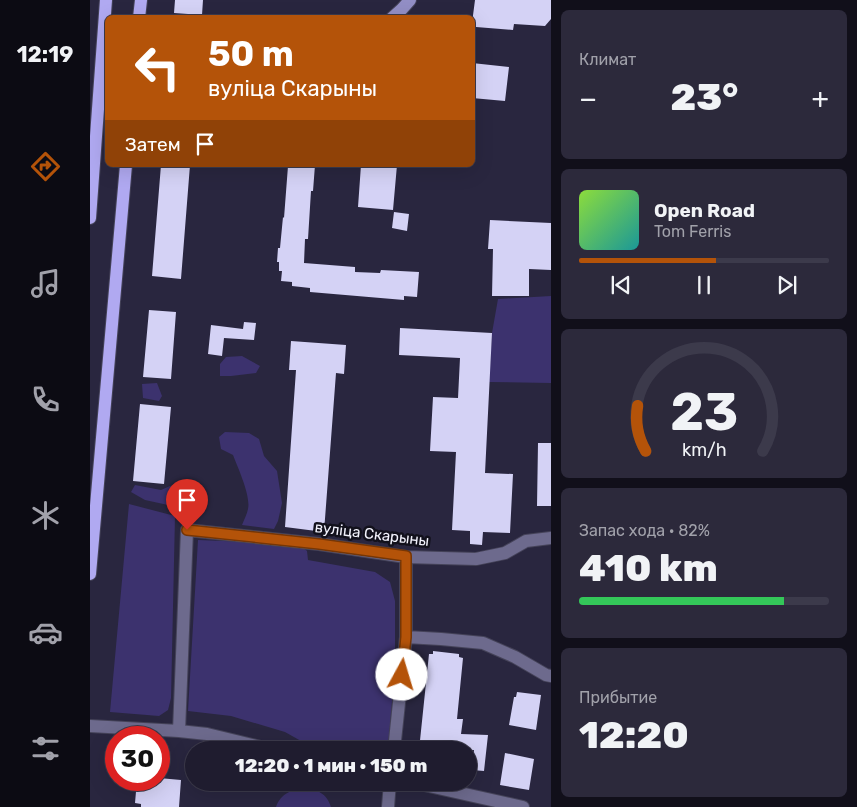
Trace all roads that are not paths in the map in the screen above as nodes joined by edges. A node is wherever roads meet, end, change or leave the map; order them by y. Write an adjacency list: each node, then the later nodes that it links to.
1 (106, 0): 4 (main road)
2 (141, 0): 5 (main road)
3 (410, 0): 6 (street)
4 (106, 15)
5 (140, 15)
6 (395, 15)
7 (105, 35): 9 (main road)
8 (126, 167): 10 (main road)
9 (90, 218)
10 (96, 454): 13 (main road)
11 (551, 538): 12 (street, вуліца Скарыны)
12 (406, 556): 14 (street); 17 (street, вуліца Скарыны)
13 (90, 574)
14 (406, 637): 15 (street); 19 (street)
15 (551, 676)
16 (90, 726): 17 (street)
17 (179, 731): 18 (street)
18 (236, 741)
19 (395, 741)
20 (389, 791): 22 (street)
21 (451, 791): 23 (street)
22 (388, 807)
23 (523, 807)

